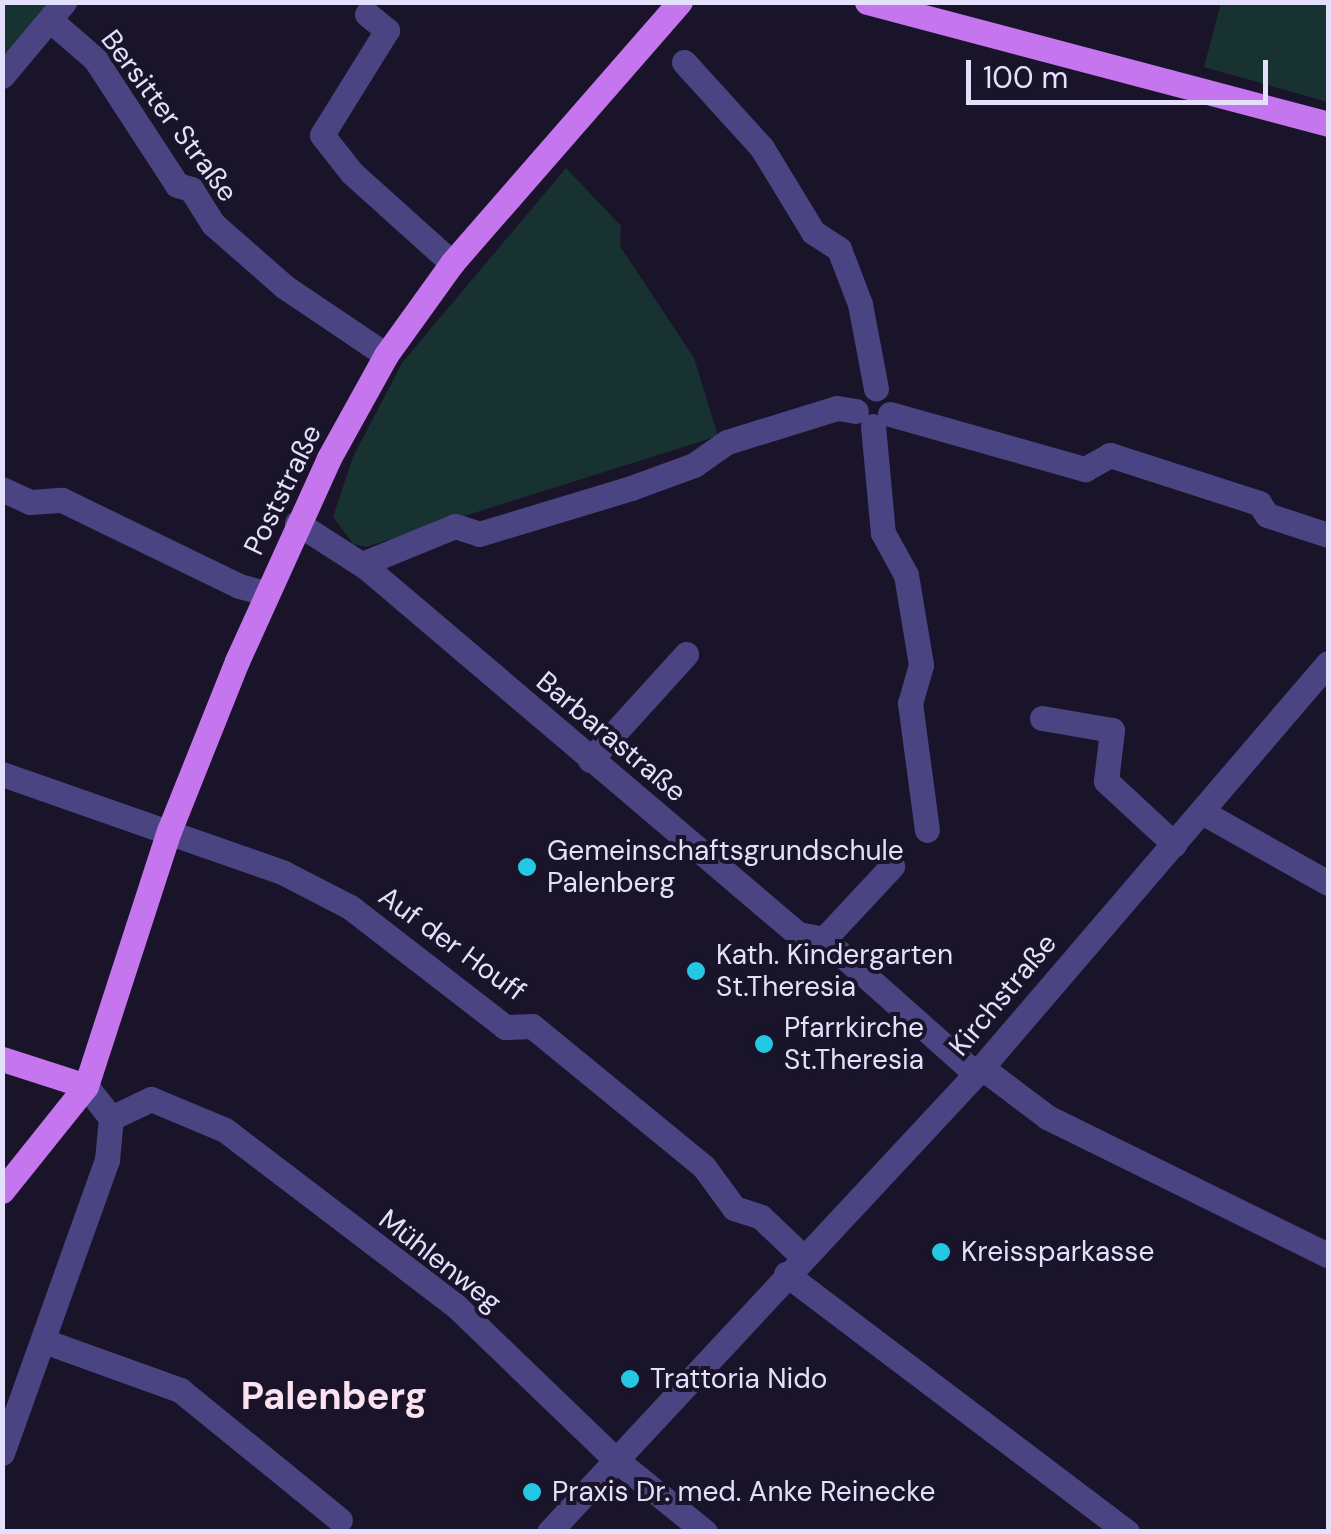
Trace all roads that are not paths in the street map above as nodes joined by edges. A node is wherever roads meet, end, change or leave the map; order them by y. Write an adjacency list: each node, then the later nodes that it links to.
1 (680, 2): 8 (main road, Poststraße)
2 (867, 2): 7 (main road)
3 (57, 11): 6 (street); 9 (street, Bersitter Straße)
4 (367, 14): 8 (street)
5 (684, 62): 10 (street)
6 (2, 76)
7 (1328, 124)
8 (452, 263): 9 (main road, Poststraße)
9 (386, 355): 12 (main road, Poststraße)
10 (873, 417): 13 (street); 14 (street); 22 (street)
11 (2, 489): 15 (street)
12 (297, 523): 14 (street, Barbarastraße); 15 (main road, Poststraße)
13 (1328, 535)
14 (362, 564): 19 (street, Barbarastraße)
15 (266, 593): 23 (main road, Poststraße)
16 (686, 654): 19 (street)
17 (1328, 662): 21 (street, Kirchstraße)
18 (1042, 718): 24 (street)
19 (590, 760): 27 (street, Barbarastraße)
20 (2, 774): 23 (street, Auf der Houff)
21 (1202, 812): 24 (street, Kirchstraße); 26 (street)
22 (927, 830)
23 (169, 831): 30 (main road, Poststraße); 34 (street, Auf der Houff)
24 (1174, 844): 29 (street, Kirchstraße)
25 (892, 866): 27 (street)
26 (1328, 882)
27 (824, 939): 29 (street, Barbarastraße)
28 (2, 1059): 30 (main road)
29 (978, 1071): 33 (street, Barbarastraße); 34 (street, Kirchstraße)
30 (86, 1086): 31 (street); 32 (main road)
31 (111, 1118): 35 (street); 37 (street, Mühlenweg)
32 (2, 1192)
33 (1328, 1256)
34 (795, 1266): 37 (street, Kirchstraße); 41 (street, Auf der Houff)
35 (44, 1341): 36 (street); 38 (street)
36 (2, 1453)
37 (615, 1459): 39 (street, Kirchstraße); 40 (street, Mühlenweg)
38 (340, 1520)
39 (549, 1532)
40 (704, 1532)
41 (1128, 1532)

